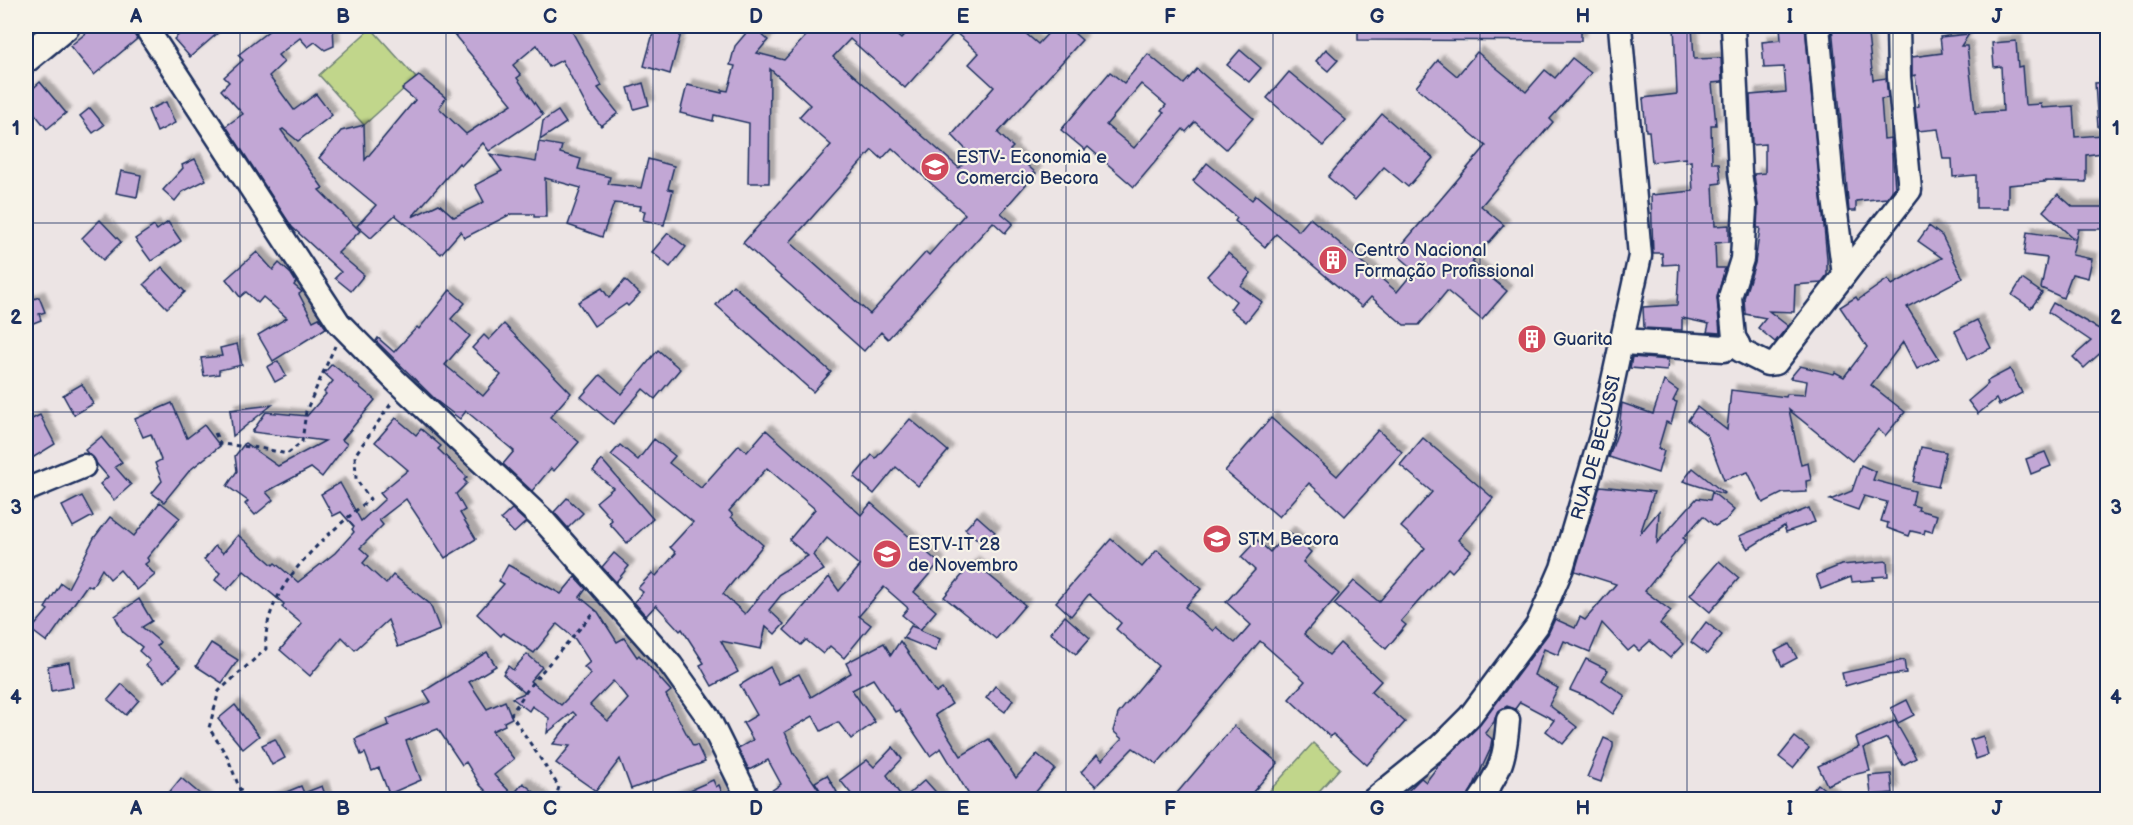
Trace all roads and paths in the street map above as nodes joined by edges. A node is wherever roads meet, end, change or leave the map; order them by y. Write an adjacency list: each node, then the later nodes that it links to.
1 (65, 26): 7 (main road)
2 (145, 26): 11 (street)
3 (1620, 26): 21 (street, RUA DE BECUSSI)
4 (1733, 26): 10 (street)
5 (1818, 26): 10 (street)
6 (1898, 26): 10 (street)
7 (26, 58)
8 (26, 146): 9 (path)
9 (26, 156)
10 (1844, 275)
11 (343, 328): 12 (street); 13 (path)
12 (402, 387): 16 (street); 18 (path)
13 (215, 433)
14 (84, 466): 15 (street)
15 (26, 490)
16 (610, 595): 19 (path); 20 (street)
17 (1508, 720): 22 (street)
18 (244, 800)
19 (555, 800)
20 (749, 800)
21 (1373, 800)
22 (1480, 800)

